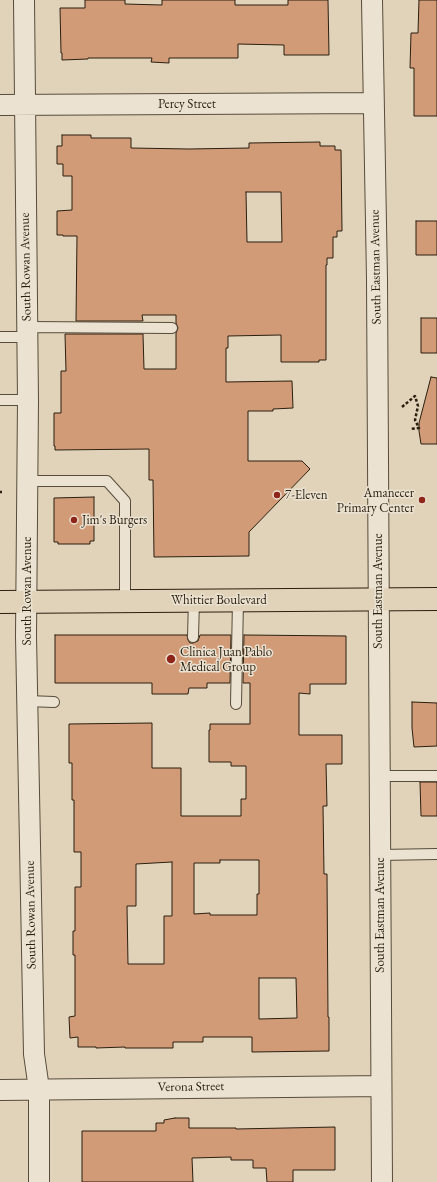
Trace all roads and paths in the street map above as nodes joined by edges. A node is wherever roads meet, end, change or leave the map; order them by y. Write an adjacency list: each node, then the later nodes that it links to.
1 (24, 0): 4 (street, South Rowan Avenue)
2 (372, 0): 3 (street, South Eastman Avenue)
3 (374, 103): 4 (street, Percy Street); 14 (street, South Eastman Avenue)
4 (24, 104): 5 (street, Percy Street); 7 (street, South Rowan Avenue)
5 (0, 105)
6 (172, 328): 7 (lane)
7 (27, 332): 8 (lane); 10 (street, South Rowan Avenue)
8 (0, 337)
9 (0, 400): 10 (lane)
10 (28, 400): 13 (street, South Rowan Avenue)
11 (402, 407): 12 (path)
12 (410, 429)
13 (27, 481): 18 (lane); 20 (street, South Rowan Avenue)
14 (378, 599): 15 (main road, Whittier Boulevard); 17 (main road, Whittier Boulevard); 25 (street, South Eastman Avenue)
15 (437, 599)
16 (194, 600): 17 (main road, Whittier Boulevard); 18 (main road, Whittier Boulevard); 21 (lane)
17 (238, 600): 24 (lane)
18 (125, 601): 20 (main road, Whittier Boulevard)
19 (0, 602): 20 (main road, Whittier Boulevard)
20 (26, 602): 22 (street, South Rowan Avenue)
21 (193, 637)
22 (27, 701): 23 (lane); 30 (street, South Rowan Avenue)
23 (54, 702)
24 (236, 704)
25 (379, 776): 26 (lane); 28 (street, South Eastman Avenue)
26 (437, 776)
27 (437, 854): 28 (lane)
28 (380, 855): 29 (street, South Eastman Avenue)
29 (381, 1086): 30 (street, Verona Street); 33 (street, South Eastman Avenue)
30 (39, 1089): 31 (street, Verona Street); 32 (street, South Rowan Avenue)
31 (0, 1090)
32 (39, 1182)
33 (382, 1182)

